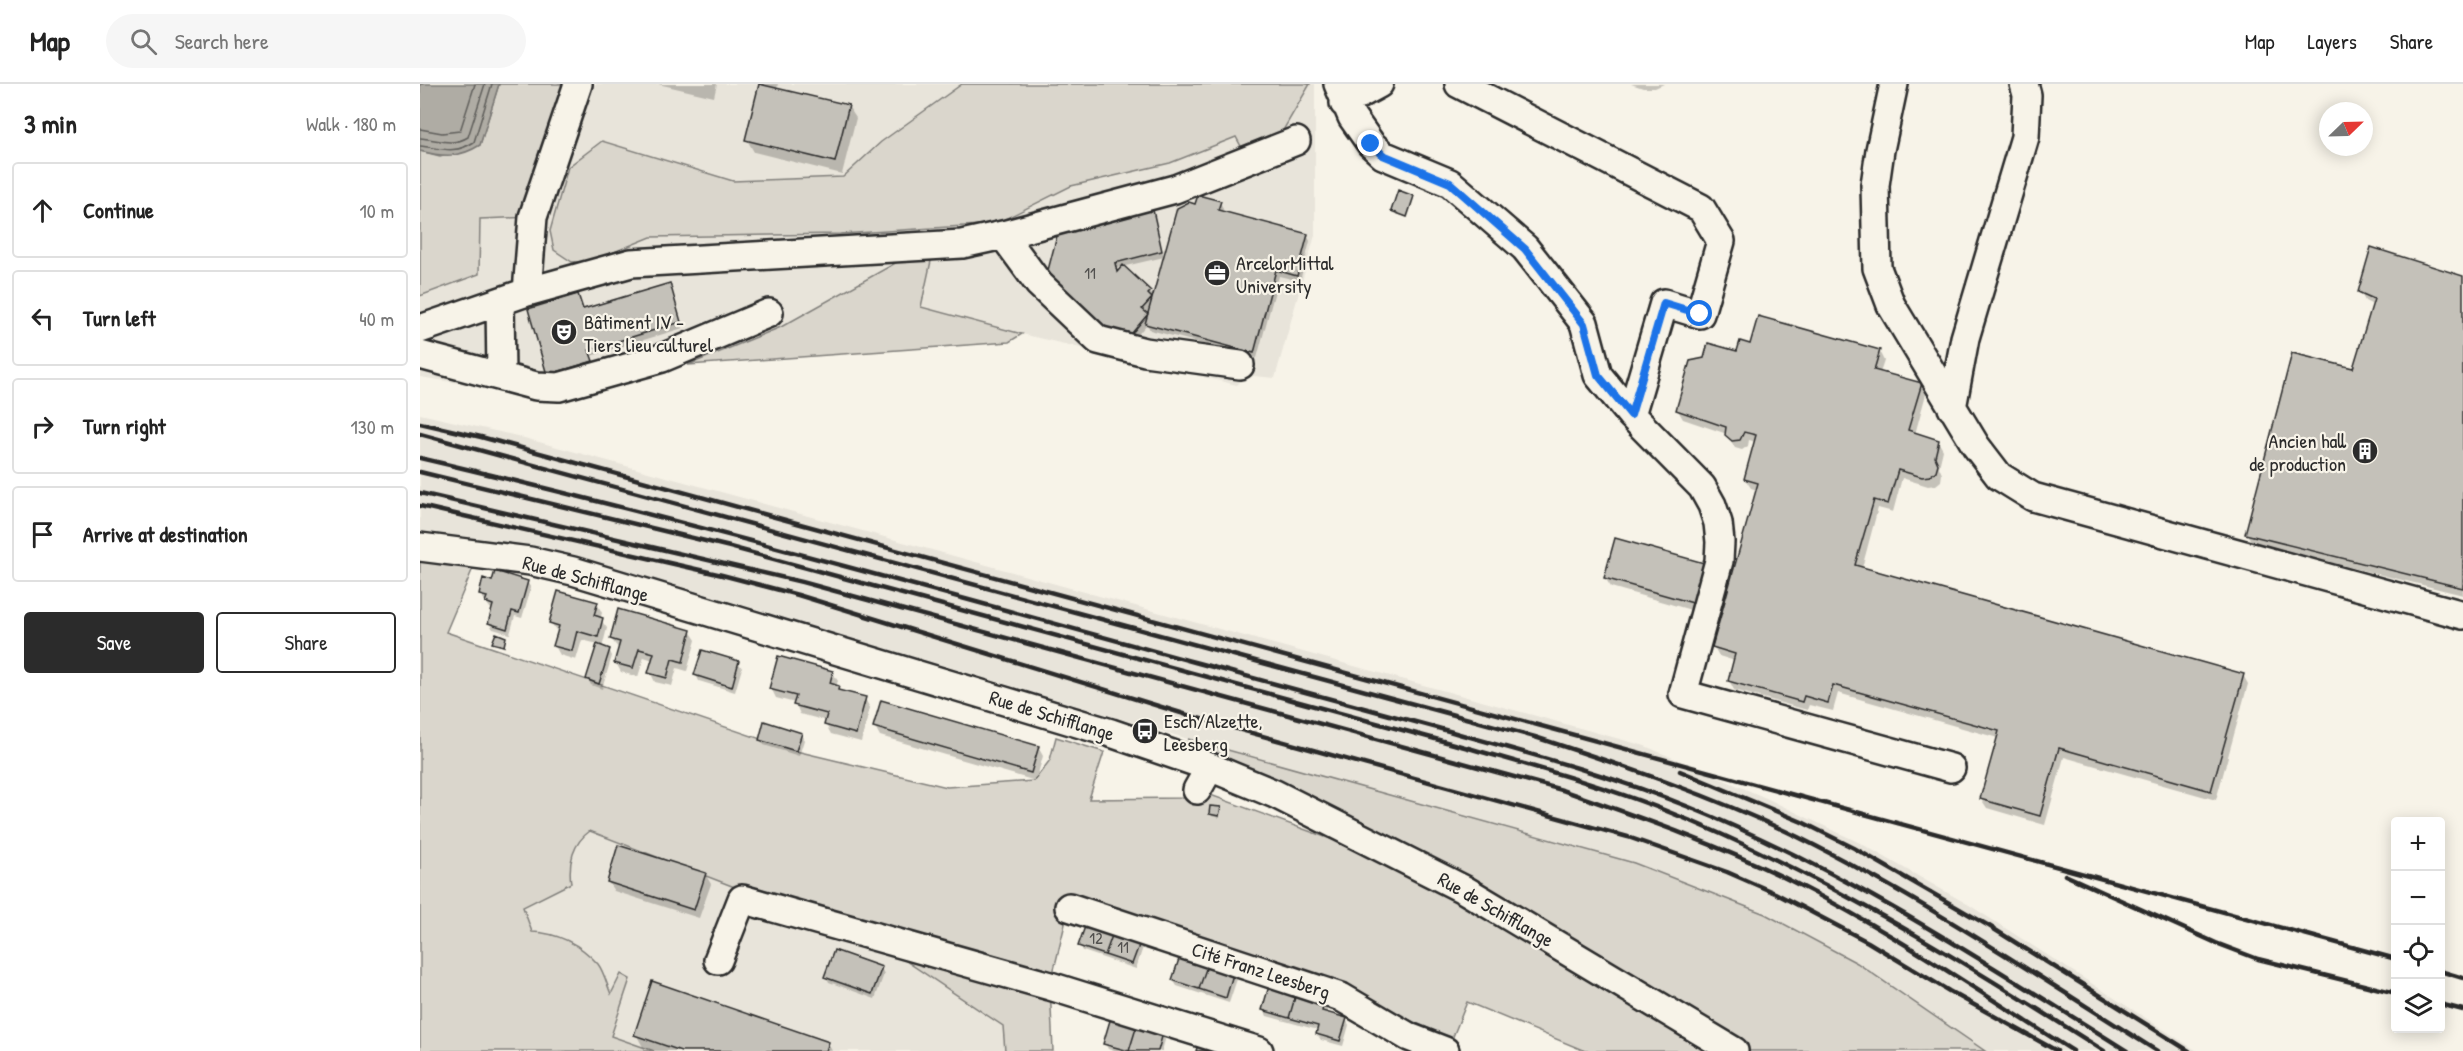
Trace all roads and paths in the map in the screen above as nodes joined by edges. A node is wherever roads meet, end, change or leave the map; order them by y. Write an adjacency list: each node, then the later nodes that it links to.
1 (578, 84): 9 (street)
2 (1379, 84): 6 (street)
3 (1459, 84): 17 (street)
4 (1894, 84): 16 (street)
5 (2025, 84): 16 (street)
6 (1341, 93): 17 (street)
7 (1296, 141): 8 (street)
8 (1003, 235): 9 (street); 14 (street)
9 (526, 292): 10 (street)
10 (500, 302): 12 (street); 15 (street)
11 (770, 313): 15 (street)
12 (420, 329)
13 (420, 354): 15 (street)
14 (1240, 365)
15 (501, 376)
16 (1952, 408): 19 (street)
17 (1631, 415): 20 (street)
18 (420, 547): 25 (street, Rue de Schifflange)
19 (2463, 615)
20 (1951, 768)
21 (1070, 907): 24 (street, Cité Franz Leesberg)
22 (718, 960): 23 (street)
23 (1259, 1051)
24 (1445, 1051)
25 (1734, 1051)

